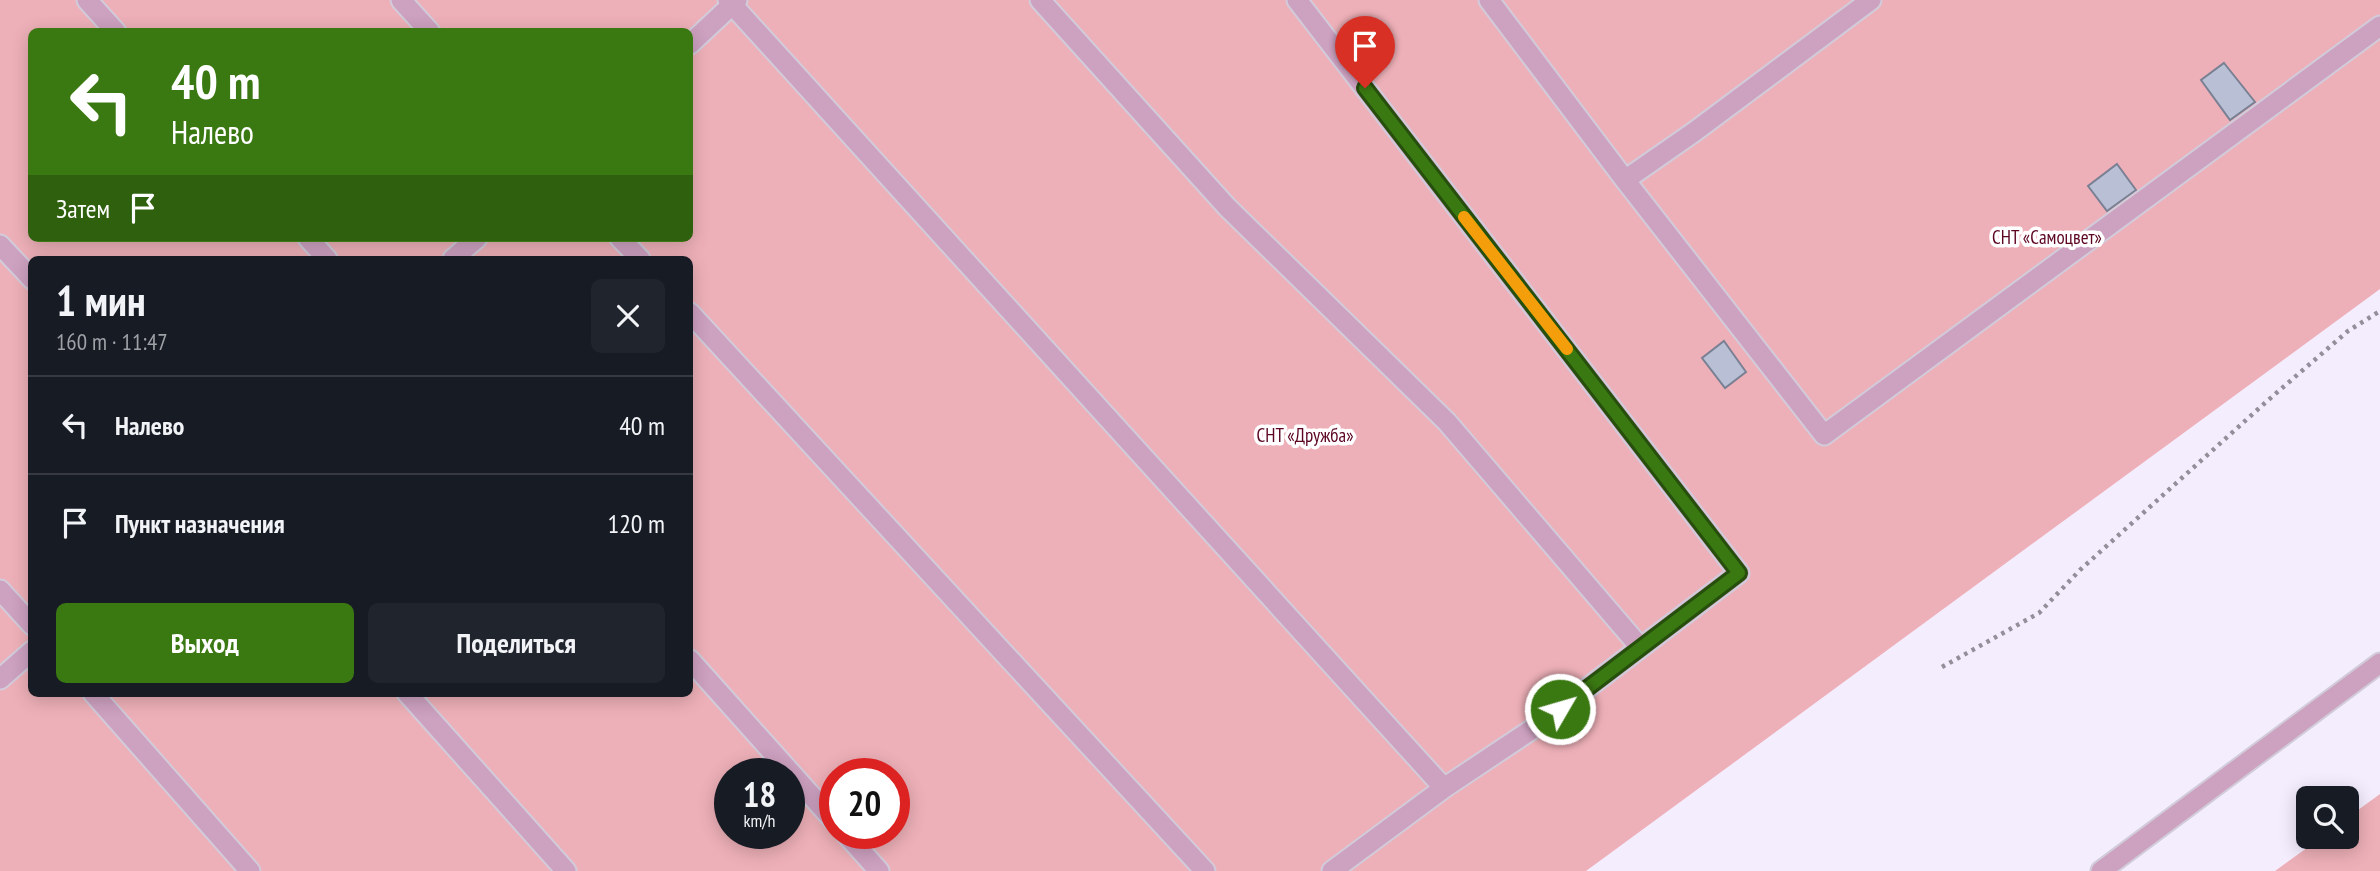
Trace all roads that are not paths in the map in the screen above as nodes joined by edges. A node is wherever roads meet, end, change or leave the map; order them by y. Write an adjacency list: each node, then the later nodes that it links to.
1 (87, 0): 9 (lane)
2 (401, 0): 10 (lane)
3 (1041, 0): 24 (lane)
4 (1297, 0): 24 (lane)
5 (1489, 0): 12 (lane)
6 (1871, 0): 12 (lane)
7 (733, 1): 11 (lane); 31 (lane)
8 (2380, 26): 12 (lane)
9 (112, 28)
10 (426, 28)
11 (693, 41)
12 (1625, 180)
13 (312, 242): 17 (lane)
14 (472, 242): 18 (lane)
15 (624, 242): 19 (lane)
16 (0, 244): 20 (lane)
17 (324, 256)
18 (456, 256)
19 (637, 256)
20 (28, 275)
21 (693, 316): 37 (lane)
22 (0, 590): 23 (lane)
23 (28, 621)
24 (1640, 647): 31 (lane)
25 (28, 654): 28 (lane)
26 (693, 663): 32 (lane)
27 (2380, 663): 39 (lane)
28 (0, 679)
29 (97, 697): 34 (lane)
30 (411, 697): 35 (lane)
31 (1444, 788): 38 (lane)
32 (819, 804)
33 (859, 849): 36 (lane)
34 (250, 871)
35 (566, 871)
36 (879, 871)
37 (1205, 871)
38 (1332, 871)
39 (2101, 871)

